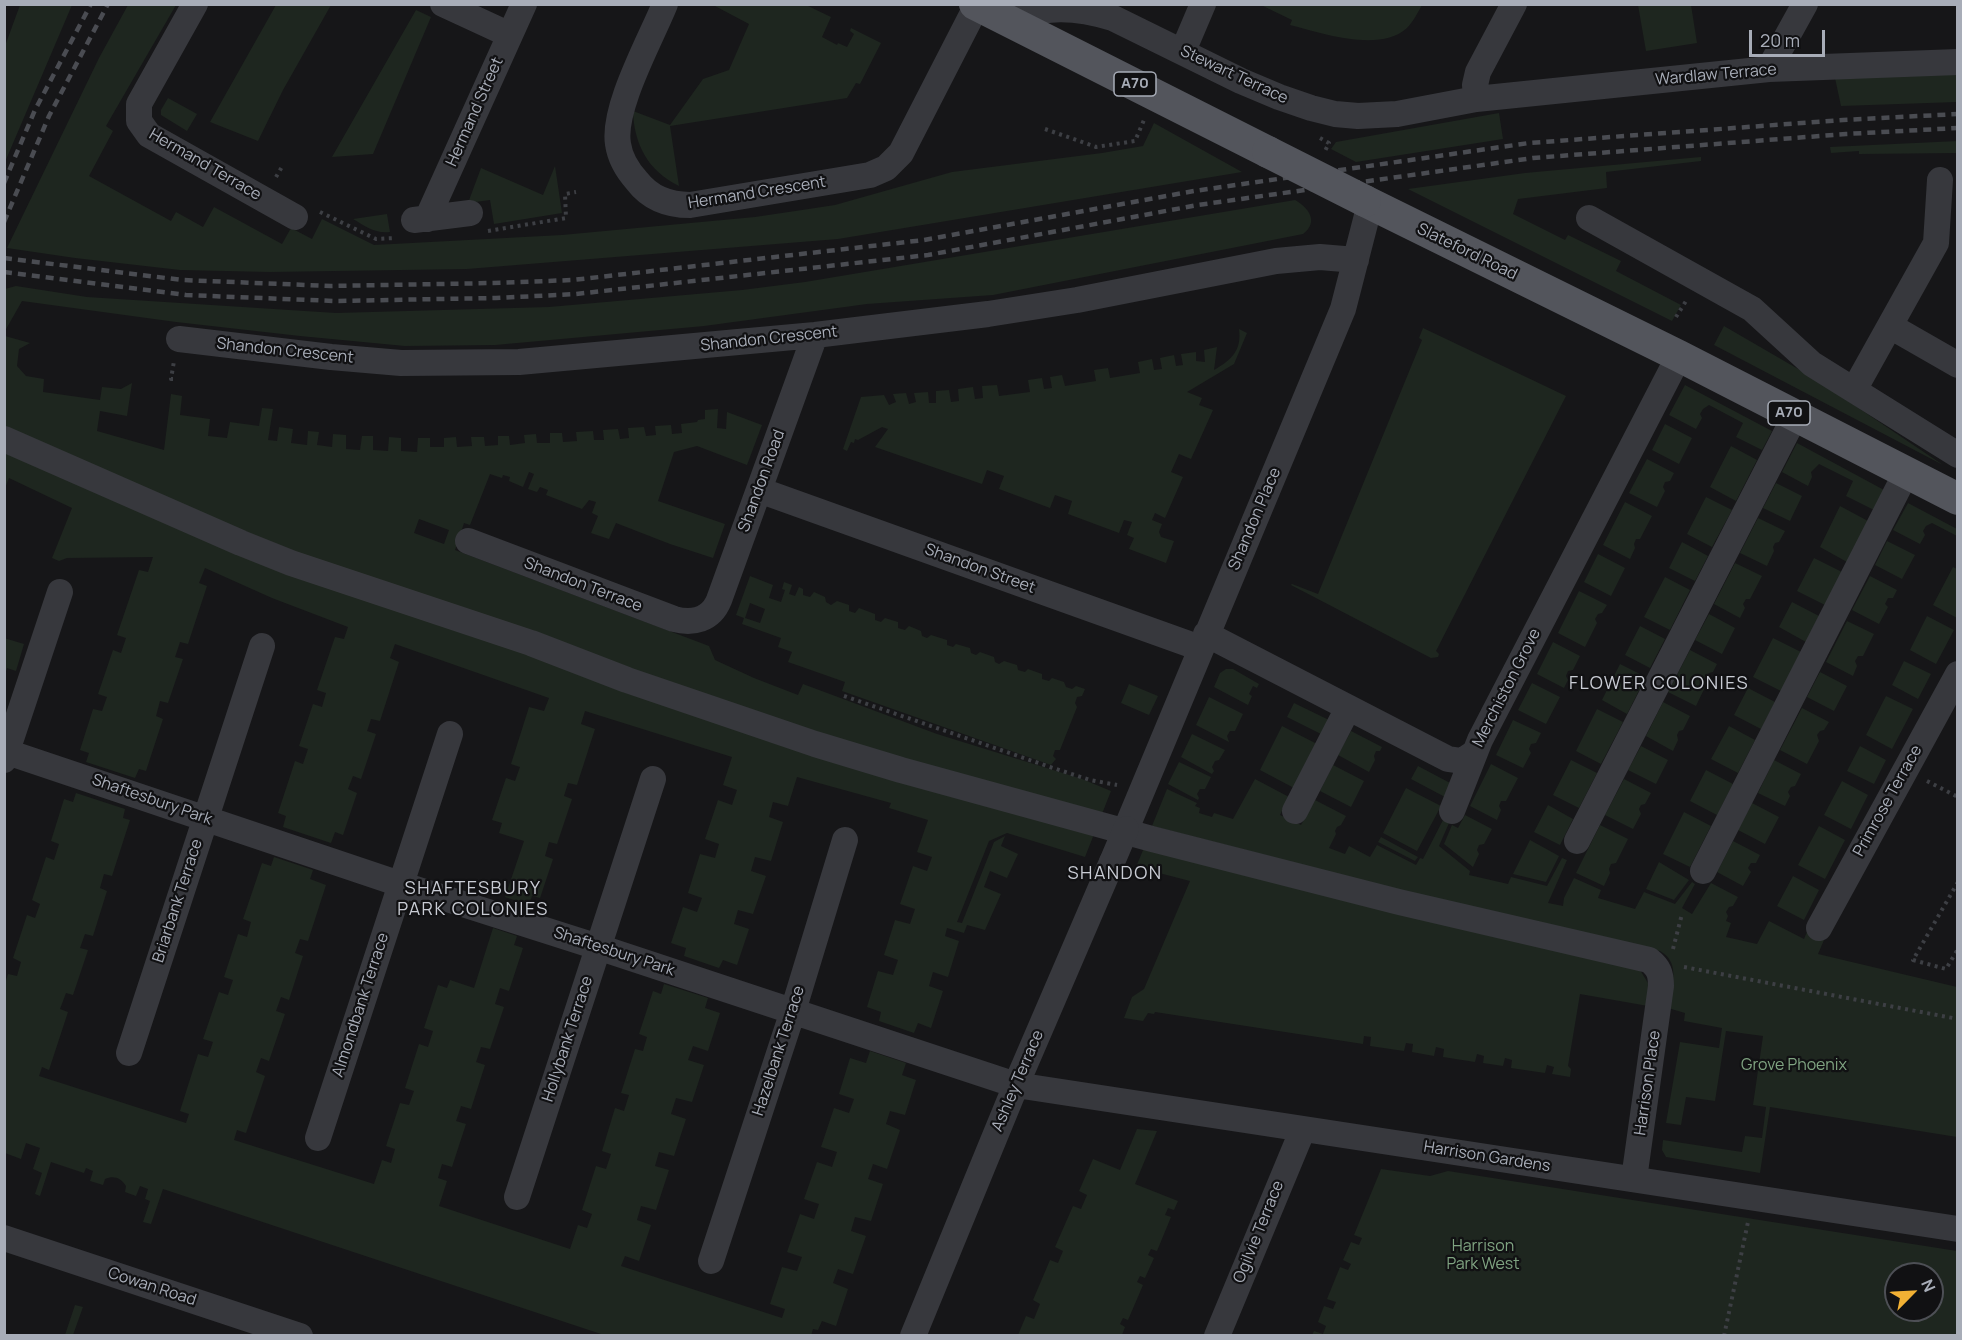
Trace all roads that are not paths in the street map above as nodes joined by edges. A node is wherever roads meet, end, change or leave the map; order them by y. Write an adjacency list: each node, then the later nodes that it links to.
1 (195, 4): 17 (street, Hermand Terrace)
2 (443, 4): 9 (street)
3 (524, 4): 9 (street, Hermand Street)
4 (665, 4): 8 (street, Hermand Crescent)
5 (1203, 4): 10 (street)
6 (1805, 4): 12 (street)
7 (1508, 7): 13 (street)
8 (990, 8): 10 (street, Stewart Terrace); 15 (main road, Slateford Road / A70, bridge)
9 (510, 35): 16 (street, Hermand Street)
10 (1183, 51): 13 (street, Stewart Terrace)
11 (1958, 62): 12 (street, Wardlaw Terrace)
12 (1769, 69): 13 (street, Wardlaw Terrace)
13 (1476, 99)
14 (1940, 180): 20 (street)
15 (1368, 203): 19 (street, Shandon Place); 23 (main road, Slateford Road / A70)
16 (470, 213)
17 (295, 217)
18 (1589, 219): 25 (street)
19 (1356, 260): 21 (street, Shandon Crescent); 35 (street, Shandon Place)
20 (1890, 326): 24 (street); 25 (street)
21 (815, 335): 22 (street, Shandon Crescent); 30 (street, Shandon Road)
22 (179, 339)
23 (1679, 356): 26 (main road, Slateford Road / A70); 40 (street, Merchiston Grove)
24 (1958, 364)
25 (1854, 390): 28 (street)
26 (1795, 416): 29 (main road, Slateford Road / A70); 48 (street)
27 (4, 440): 58 (street, Harrison Place)
28 (1958, 455)
29 (1906, 473): 31 (main road, Slateford Road / A70); 49 (street)
30 (759, 490): 34 (street, Shandon Road); 35 (street, Shandon Street)
31 (1957, 499)
32 (468, 541): 34 (street, Shandon Terrace)
33 (60, 592): 41 (street)
34 (699, 620)
35 (1203, 641): 38 (street, Merchiston Grove); 46 (street, Shandon Place)
36 (262, 646): 45 (street, Briarbank Terrace)
37 (1958, 674): 51 (street, Primrose Terrace)
38 (1348, 708): 40 (street, Merchiston Grove); 43 (street)
39 (450, 734): 50 (street, Almondbank Terrace)
40 (1474, 753): 44 (street)
41 (5, 754): 45 (street, Shaftesbury Park)
42 (653, 779): 52 (street, Hollybank Terrace)
43 (1295, 811)
44 (1452, 811)
45 (205, 818): 50 (street, Shaftesbury Park); 54 (street, Briarbank Terrace)
46 (1126, 829): 55 (street, Ashley Terrace, bridge)
47 (845, 840): 53 (street, Hazelbank Terrace)
48 (1577, 841)
49 (1703, 871)
50 (400, 884): 52 (street, Shaftesbury Park); 57 (street, Almondbank Terrace)
51 (1819, 928)
52 (598, 947): 53 (street, Shaftesbury Park); 59 (street, Hollybank Terrace)
53 (793, 1011): 55 (street, Shaftesbury Park); 62 (street, Hazelbank Terrace)
54 (129, 1053)
55 (1016, 1085): 56 (street, Harrison Gardens); 64 (street, Ashley Terrace)
56 (1303, 1129): 58 (street, Harrison Gardens); 65 (street, Ogilvie Terrace)
57 (318, 1138)
58 (1634, 1179): 60 (street, Harrison Gardens)
59 (517, 1197)
60 (1958, 1229)
61 (4, 1238): 63 (street, Cowan Road)
62 (711, 1261)
63 (300, 1335)
64 (913, 1335)
65 (1216, 1335)

